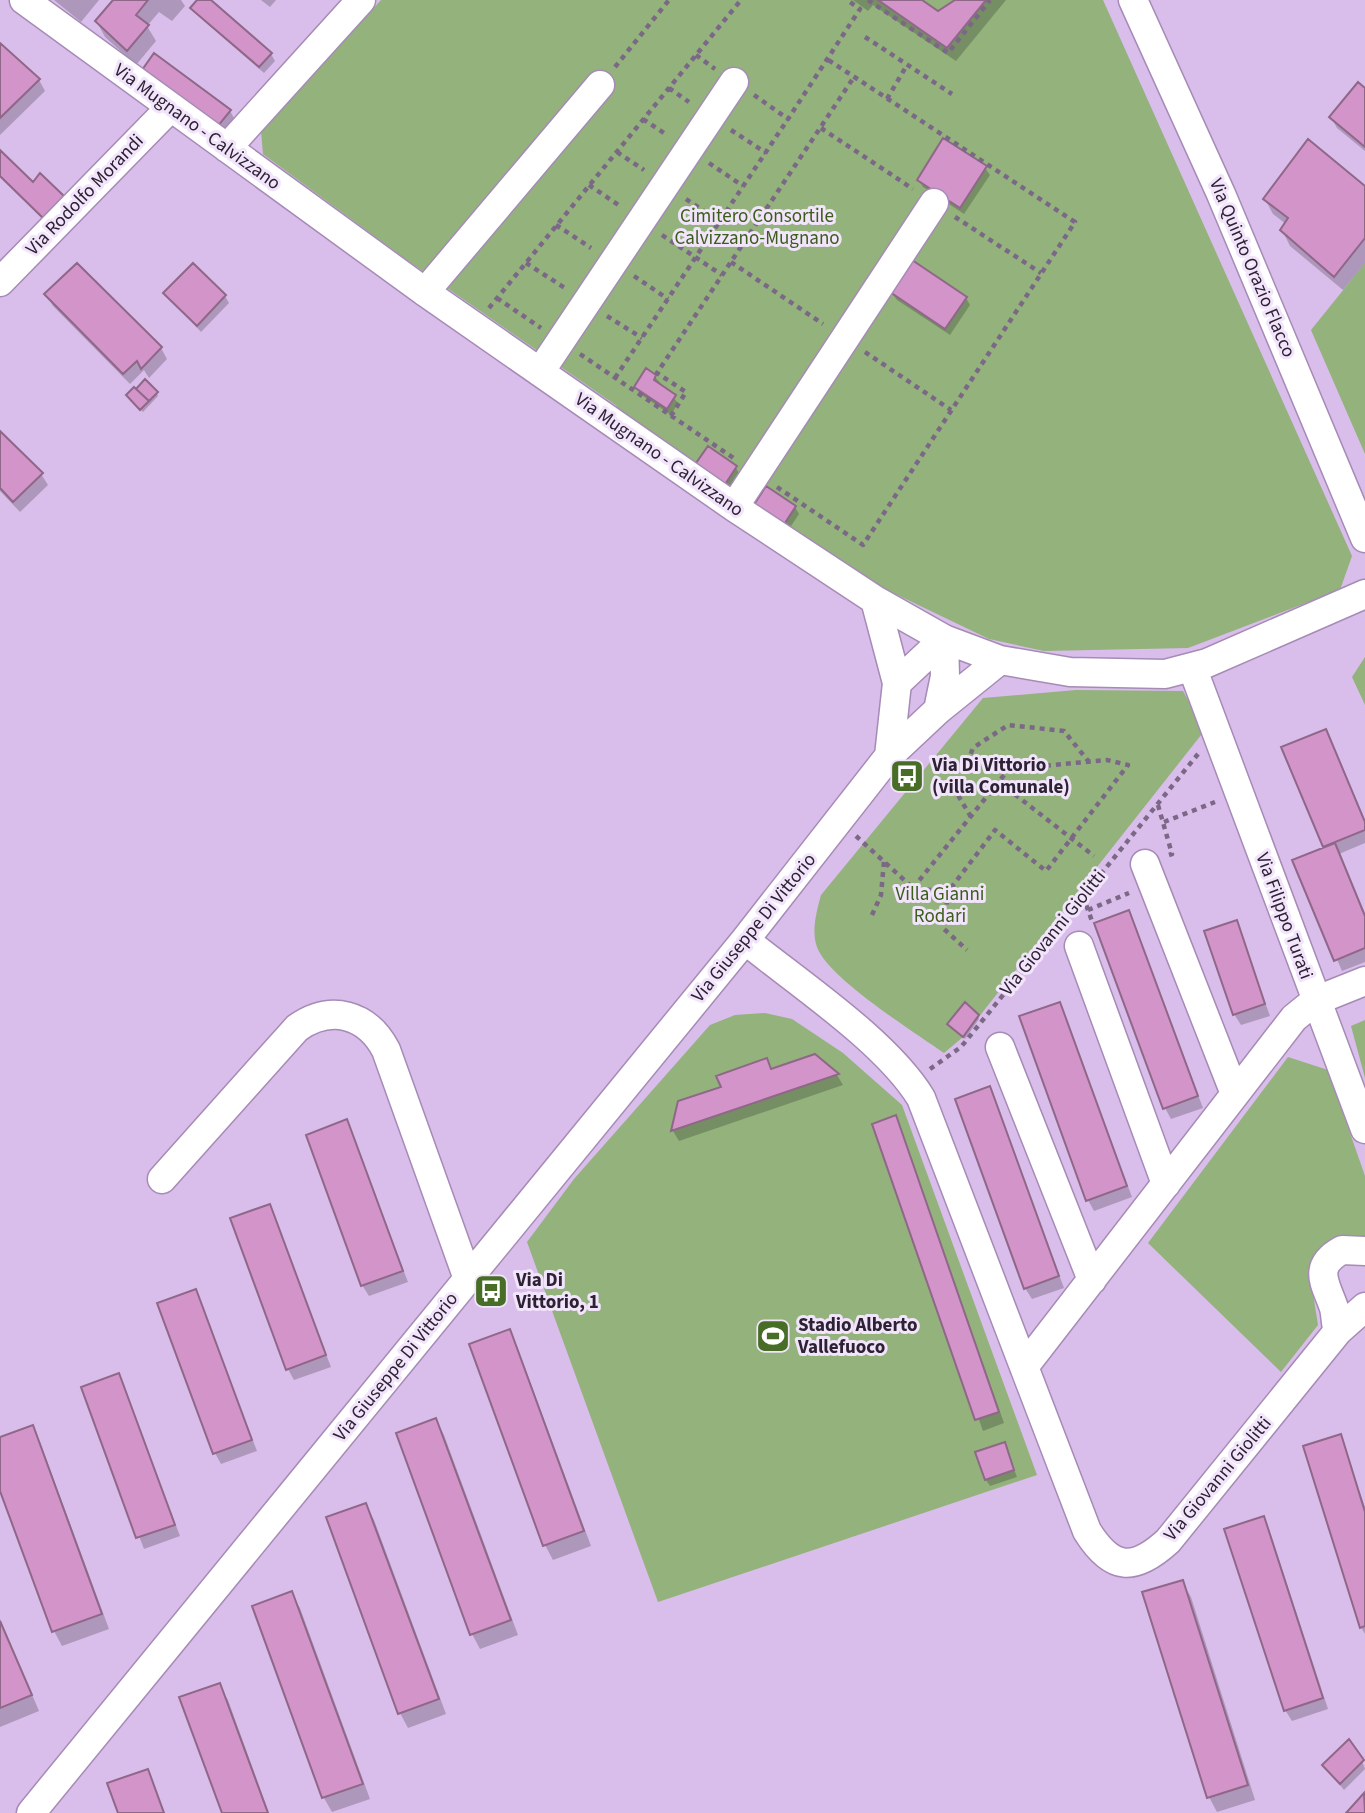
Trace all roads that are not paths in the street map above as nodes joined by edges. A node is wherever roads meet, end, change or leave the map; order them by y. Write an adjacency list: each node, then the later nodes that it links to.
1 (5, 0): 5 (street)
2 (24, 0): 8 (street, Via Mugnano - Calvizzano)
3 (361, 0): 9 (street)
4 (1133, 0): 15 (street, Via Quinto Orazio Flacco)
5 (0, 5)
6 (734, 82): 13 (street)
7 (600, 85): 12 (street)
8 (170, 108): 9 (street, Via Mugnano - Calvizzano); 11 (street, Via Rodolfo Morandi)
9 (227, 148): 12 (street, Via Mugnano - Calvizzano)
10 (934, 203): 14 (street)
11 (0, 282)
12 (425, 292): 13 (street, Via Mugnano - Calvizzano)
13 (540, 372): 14 (street, Via Mugnano - Calvizzano)
14 (734, 507): 17 (street, Via Mugnano - Calvizzano)
15 (1365, 538)
16 (1365, 594): 20 (street, Via Mugnano - Calvizzano)
17 (875, 600): 18 (street, Via Mugnano - Calvizzano); 21 (street)
18 (944, 639): 19 (street, Via Mugnano - Calvizzano); 21 (street); 22 (street)
19 (1000, 660): 20 (street, Via Mugnano - Calvizzano); 22 (street, Via Giuseppe Di Vittorio)
20 (1192, 667): 25 (street, Via Filippo Turati)
21 (897, 683): 23 (street)
22 (938, 710): 23 (street, Via Giuseppe Di Vittorio)
23 (889, 756): 27 (street, Via Giuseppe Di Vittorio)
24 (1220, 800): 25 (street, Via Filippo Turati)
25 (1244, 835): 30 (street, Via Filippo Turati)
26 (1149, 874): 32 (street)
27 (745, 940): 37 (street, Via Giuseppe Di Vittorio); 41 (street, Via Giovanni Giolitti)
28 (1079, 946): 35 (street, Via Giovanni Giolitti)
29 (1365, 981): 30 (street)
30 (1315, 1001): 32 (street); 33 (street, Via Filippo Turati)
31 (1000, 1047): 38 (street)
32 (1235, 1094): 35 (street)
33 (1365, 1129)
34 (162, 1179): 37 (street)
35 (1166, 1184): 38 (street)
36 (1365, 1251): 40 (street)
37 (468, 1279): 42 (street, Via Giuseppe Di Vittorio)
38 (1092, 1280): 41 (street)
39 (1365, 1307): 40 (street, Via Giovanni Giolitti)
40 (1338, 1331): 41 (street, Via Giovanni Giolitti)
41 (1024, 1367)
42 (31, 1813)

